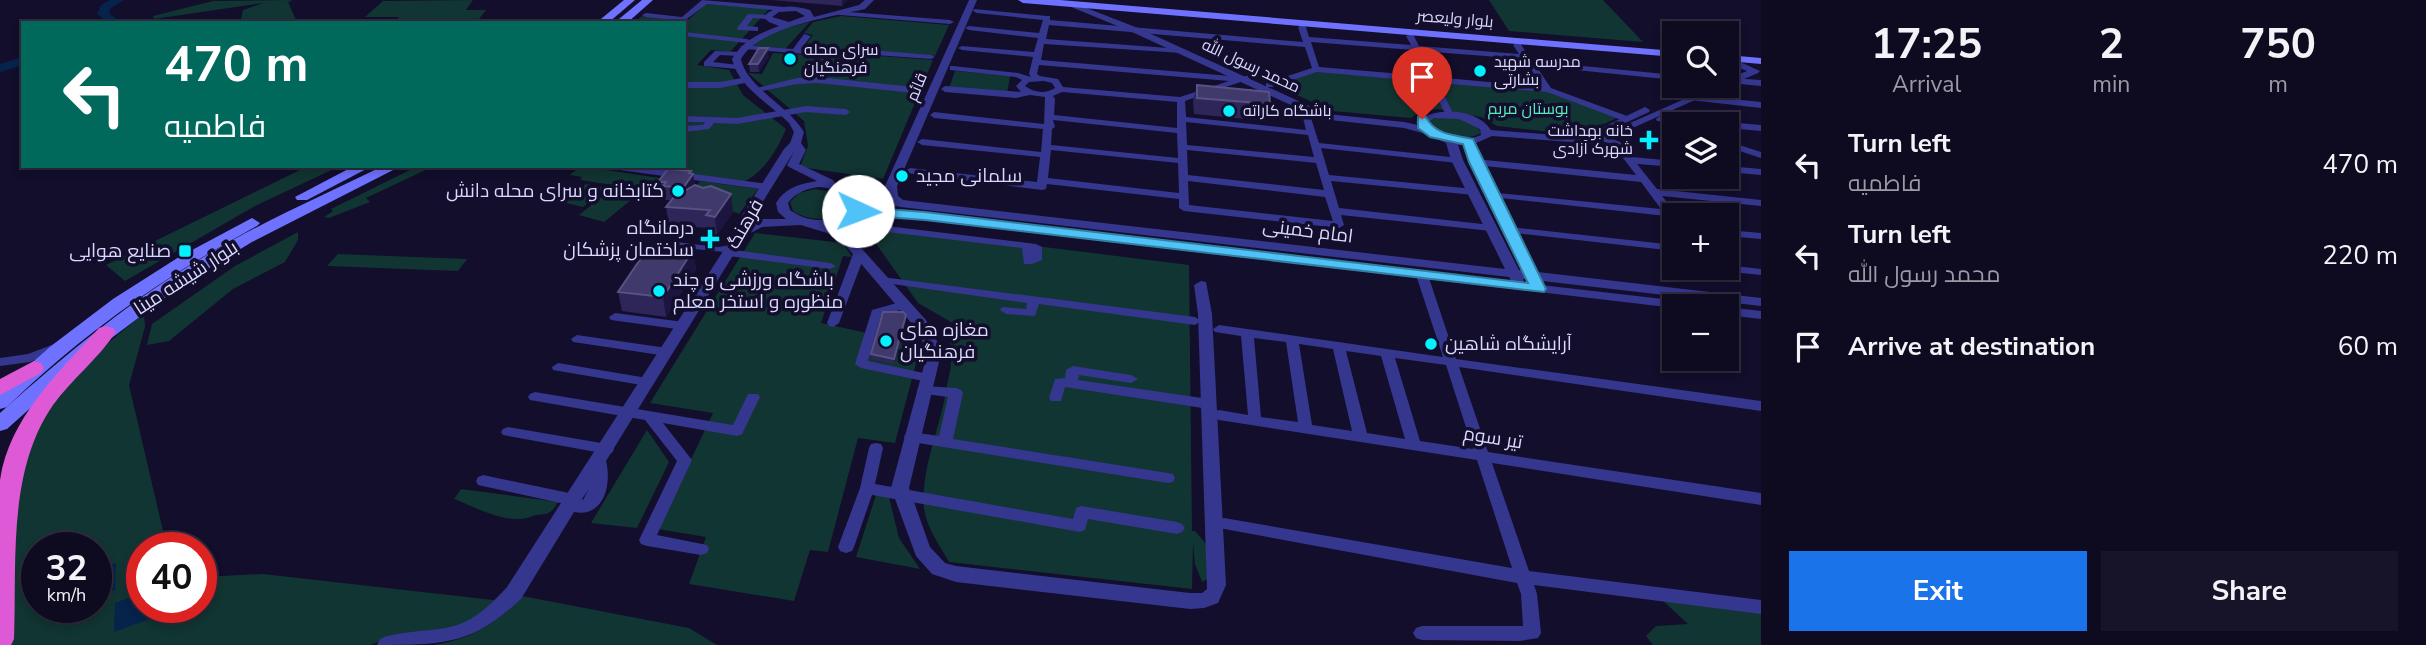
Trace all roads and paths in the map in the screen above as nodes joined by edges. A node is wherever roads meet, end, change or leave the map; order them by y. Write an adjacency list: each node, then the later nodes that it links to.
1 (630, 0): 18 (main road)
2 (648, 0): 19 (main road)
3 (863, 0): 11 (street)
4 (870, 0): 11 (street)
5 (973, 0): 125 (street, قائم)
6 (1023, 0): 7 (main road, بلوار ولیعصر)
7 (1069, 2): 8 (main road, بلوار ولیعصر); 21 (street, محمد رسول الله)
8 (1107, 5): 12 (main road, بلوار ولیعصر); 21 (street); 23 (street, محمد رسول الله); 39 (main road, بلوار ولیعصر)
9 (784, 9): 10 (street); 15 (street); 16 (street)
10 (796, 9): 11 (street); 22 (street)
11 (853, 9): 14 (street)
12 (1149, 10): 23 (street); 40 (main road, بلوار ولیعصر)
13 (977, 11): 17 (street)
14 (840, 13): 20 (street); 22 (street)
15 (646, 15)
16 (767, 17): 22 (street); 26 (street); 26 (street)
17 (1046, 20): 23 (street); 31 (street)
18 (604, 21)
19 (622, 21)
20 (950, 22)
21 (1115, 22): 23 (street, محمد رسول الله); 23 (street)
22 (800, 23): 34 (street)
23 (1130, 23): 27 (street, محمد رسول الله); 38 (street, محمد رسول الله)
24 (1302, 27): 32 (street)
25 (969, 28): 31 (street)
26 (755, 29): 34 (street)
27 (1150, 31): 32 (street); 55 (street, محمد رسول الله)
28 (686, 34): 34 (street)
29 (807, 36): 41 (street)
30 (1410, 36): 36 (street)
31 (1042, 38): 37 (street); 43 (street)
32 (1306, 42): 36 (street); 50 (street)
33 (1517, 45): 44 (street)
34 (743, 47): 41 (street); 48 (street); 48 (street)
35 (962, 48): 43 (street)
36 (1416, 49): 44 (street); 56 (street)
37 (1137, 50): 38 (street); 51 (street)
38 (1182, 51): 55 (street, محمد رسول الله)
39 (1662, 51)
40 (1662, 51)
41 (795, 52): 42 (street)
42 (931, 57)
43 (1037, 58): 51 (street); 54 (street)
44 (1528, 60): 53 (street); 67 (street)
45 (1757, 63): 46 (main road); 47 (street)
46 (1739, 66)
47 (1739, 66)
48 (735, 68): 57 (street)
49 (953, 68): 58 (street)
50 (1316, 69): 56 (street); 62 (street)
51 (1135, 70): 55 (street)
52 (1739, 73): 61 (street)
53 (1662, 76)
54 (1037, 78): 58 (street); 66 (street)
55 (1247, 78): 62 (street, محمد رسول الله); 73 (street); 76 (street, محمد رسول الله)
56 (1432, 79): 67 (street); 81 (street)
57 (747, 80): 60 (street); 64 (street)
58 (1027, 80): 69 (street)
59 (832, 82): 63 (street); 64 (street)
60 (688, 83)
61 (1761, 83)
62 (1269, 85): 76 (street, محمد رسول الله)
63 (868, 86): 68 (street)
64 (757, 89): 77 (street)
65 (944, 89): 69 (street)
66 (1060, 89): 70 (street); 73 (street)
67 (1548, 89): 82 (street)
68 (914, 90)
69 (1029, 93): 70 (street)
70 (1048, 95): 90 (street)
71 (1675, 98): 82 (street)
72 (1693, 99): 74 (street); 83 (street)
73 (1181, 100): 85 (street)
74 (1749, 104): 75 (street); 79 (street)
75 (1761, 105)
76 (1314, 109): 86 (street, محمد رسول الله); 96 (street, محمد رسول الله); 97 (street)
77 (787, 112): 78 (street); 89 (street); 102 (street)
78 (846, 112)
79 (1761, 114)
80 (934, 115): 90 (street)
81 (1450, 115): 86 (street, محمد رسول الله); 94 (street, محمد رسول الله)
82 (1624, 118): 98 (street)
83 (1656, 118): 87 (street); 88 (street); 98 (street)
84 (686, 119): 89 (street)
85 (1181, 119): 95 (street); 97 (street)
86 (1422, 119): 96 (street)
87 (1662, 119)
88 (1662, 120)
89 (710, 122): 93 (street)
90 (1050, 122): 95 (street); 106 (street)
91 (1739, 126): 92 (street)
92 (1761, 128)
93 (686, 129)
94 (1486, 130): 98 (street); 101 (street)
95 (1182, 131): 104 (street)
96 (1428, 131): 99 (street, محمد رسول الله)
97 (1311, 133): 103 (street)
98 (1600, 136): 109 (street)
99 (1451, 140): 101 (street, محمد رسول الله); 108 (street)
100 (922, 142): 106 (street)
101 (1468, 142): 112 (street)
102 (795, 144): 114 (street, فرهنگ); 115 (street)
103 (1315, 145): 108 (street); 111 (street)
104 (1182, 147): 110 (street); 111 (street)
105 (1739, 148): 107 (street)
106 (1047, 151): 110 (street); 127 (street)
107 (1760, 156)
108 (1457, 160): 129 (street)
109 (1629, 160): 113 (street); 124 (street)
110 (1183, 161): 122 (street)
111 (1320, 161): 123 (street)
112 (1475, 162): 124 (street); 132 (street)
113 (1662, 163)
114 (780, 165): 115 (street); 126 (street, فرهنگ)
115 (793, 165): 128 (street)
116 (361, 168): 174 (main road, بلوار شیشه مینا)
117 (390, 168): 171 (main road, بلوار شیشه مینا)
118 (627, 168): 126 (street)
119 (1739, 170): 121 (street)
120 (910, 171): 127 (street)
121 (1761, 172)
122 (1183, 177): 131 (street); 133 (street)
123 (1325, 177): 129 (street); 131 (street)
124 (1644, 179): 130 (street)
125 (891, 186): 128 (street); 134 (street)
126 (766, 187): 140 (street); 143 (street, فرهنگ)
127 (1042, 187): 133 (street)
128 (847, 190): 134 (street, امام خمینی); 138 (street); 140 (street)
129 (1474, 192): 141 (street)
130 (1653, 192): 135 (street); 136 (street)
131 (1329, 194): 137 (street)
132 (1492, 194): 139 (street); 142 (street)
133 (1184, 202): 137 (street)
134 (902, 203): 156 (street, امام خمینی)
135 (1761, 203)
136 (1662, 204)
137 (1334, 211): 141 (street)
138 (848, 216): 140 (street, امام خمینی); 147 (street); 154 (street, امام خمینی)
139 (1662, 216)
140 (803, 222): 143 (street, امام خمینی); 147 (street)
141 (1491, 228): 156 (street)
142 (1510, 230): 148 (street); 157 (street)
143 (740, 234): 149 (street, فرهنگ)
144 (1739, 234): 145 (street)
145 (1761, 236)
146 (668, 244): 149 (street)
147 (851, 245): 150 (street); 155 (street); 168 (street)
148 (1662, 247)
149 (730, 250): 151 (street); 169 (street, فرهنگ)
150 (1027, 260)
151 (830, 267)
152 (1739, 270): 153 (street)
153 (1761, 272)
154 (1422, 275): 156 (street, امام خمینی); 180 (street)
155 (882, 280): 159 (street); 162 (street)
156 (1518, 281): 157 (street, امام خمینی)
157 (1536, 282): 160 (street, امام خمینی); 161 (street, امام خمینی)
158 (1201, 285): 193 (street)
159 (1034, 300): 163 (street); 167 (street)
160 (1662, 302)
161 (1761, 302)
162 (904, 305): 186 (street); 186 (street)
163 (1006, 310)
164 (1739, 312): 165 (street)
165 (1761, 315)
166 (615, 317): 169 (street)
167 (1195, 321)
168 (833, 323)
169 (684, 326): 177 (street, فرهنگ)
170 (1219, 330): 172 (street)
171 (106, 332): 197 (main road, بلوار شیشه مینا); 220 (highway)
172 (1247, 334): 175 (street); 196 (street)
173 (577, 339): 177 (street)
174 (70, 340): 179 (street); 182 (main road, بلوار شیشه مینا)
175 (1292, 341): 176 (street); 198 (street)
176 (1339, 347): 178 (street); 201 (street)
177 (667, 352): 184 (street, فرهنگ)
178 (1387, 354): 180 (street); 203 (street)
179 (0, 362)
180 (1452, 363): 192 (street); 206 (street)
181 (558, 367): 184 (street)
182 (34, 368): 187 (highway); 191 (main road, بلوار شیشه مینا)
183 (1131, 379): 185 (street)
184 (648, 382): 194 (street, فرهنگ)
185 (1072, 383): 190 (street); 193 (street, تیر سوم)
186 (926, 384): 200 (street); 202 (street)
187 (0, 388)
188 (535, 397): 194 (street)
189 (753, 397): 195 (street)
190 (1056, 398)
191 (0, 402)
192 (1761, 405)
193 (1214, 410): 196 (street, تیر سوم); 210 (street)
194 (628, 413): 195 (street); 205 (street, فرهنگ)
195 (650, 416): 216 (street)
196 (1255, 421): 198 (street, تیر سوم)
197 (0, 424)
198 (1306, 429): 201 (street, تیر سوم)
199 (509, 432): 205 (street)
200 (911, 437): 202 (street); 210 (street)
201 (1361, 437): 203 (street, تیر سوم)
202 (946, 442): 207 (street)
203 (1414, 444): 206 (street, تیر سوم)
204 (876, 448): 209 (street)
205 (603, 455): 212 (street)
206 (1483, 456): 211 (street, تیر سوم); 217 (street)
207 (1168, 478)
208 (483, 481): 212 (street)
209 (867, 488): 210 (street); 215 (street)
210 (901, 494): 214 (street)
211 (1761, 499)
212 (574, 500): 221 (street)
213 (1224, 524): 217 (street)
214 (1177, 528)
215 (846, 547)
216 (701, 550)
217 (1524, 577): 218 (street); 219 (street)
218 (1761, 607)
219 (1422, 633)
220 (0, 639)
221 (387, 645)

